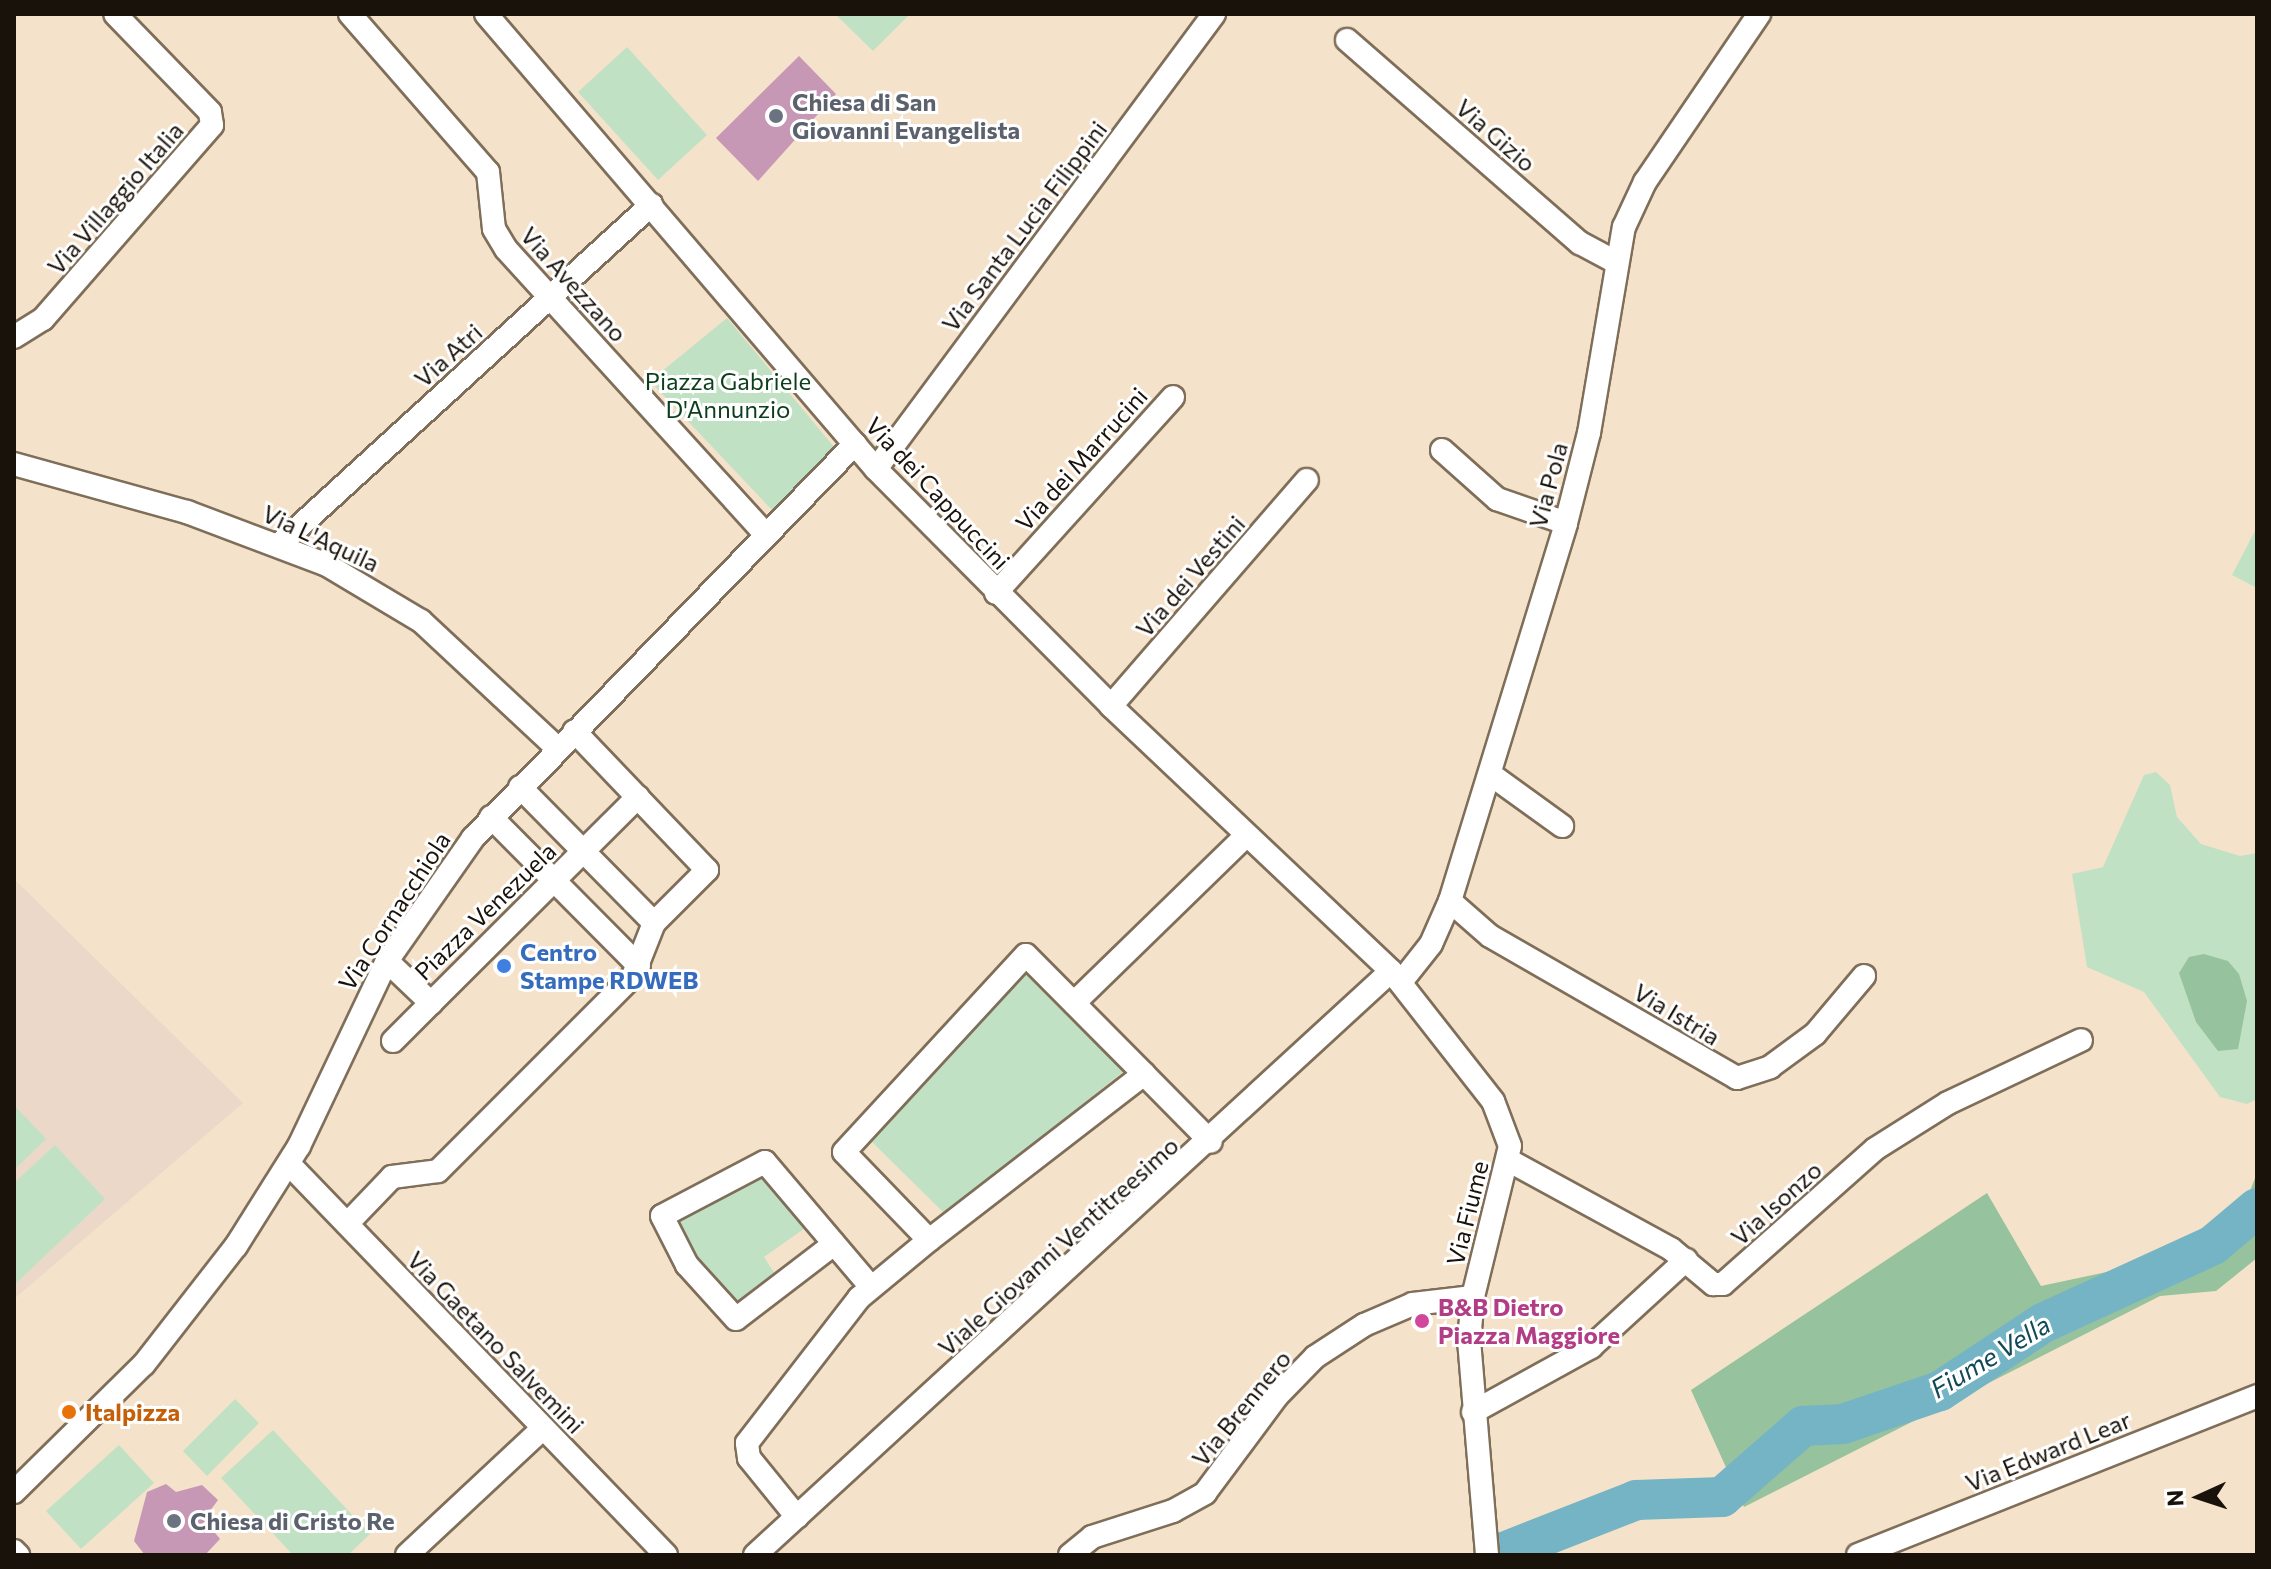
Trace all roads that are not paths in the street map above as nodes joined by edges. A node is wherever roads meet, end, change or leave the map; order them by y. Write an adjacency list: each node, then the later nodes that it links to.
1 (115, 14): 10 (street, Via Villaggio Italia)
2 (350, 14): 9 (street, Via Avezzano)
3 (486, 14): 7 (street, Via dei Cappuccini)
4 (1214, 14): 15 (street, Via Santa Lucia Filippini)
5 (1759, 14): 8 (street, Via Pola)
6 (1347, 40): 8 (street, Via Gizio)
7 (651, 205): 9 (street, Via Atri); 12 (street, Via dei Cappuccini)
8 (1615, 262): 17 (street, Via Pola)
9 (550, 297): 18 (street, Via Avezzano); 19 (street, Via Atri)
10 (14, 337)
11 (1173, 397): 20 (street, Via dei Marrucini)
12 (855, 444): 15 (street, Via dei Cappuccini); 18 (street, Via Cornacchiola)
13 (1442, 450): 17 (street)
14 (14, 464): 19 (street, Via L'Aquila)
15 (876, 469): 20 (street, Via dei Cappuccini)
16 (1307, 480): 21 (street, Via dei Vestini)
17 (1566, 523): 24 (street, Via Pola)
18 (766, 535): 22 (street, Via Cornacchiola)
19 (280, 544): 23 (street, Via L'Aquila)
20 (996, 593): 21 (street, Via dei Cappuccini)
21 (1111, 706): 29 (street, Via dei Cappuccini)
22 (574, 731): 23 (street, Via Cornacchiola); 26 (street)
23 (557, 748): 25 (street, Via Cornacchiola)
24 (1490, 774): 28 (street); 32 (street, Via Pola)
25 (520, 787): 27 (street, Via Cornacchiola); 30 (street, Piazza Venezuela)
26 (638, 797): 30 (street, Piazza Venezuela); 33 (street)
27 (491, 817): 31 (street); 34 (street, Via Cornacchiola)
28 (1562, 826)
29 (1246, 836): 36 (street, Via dei Cappuccini); 39 (street)
30 (583, 851): 31 (street, Piazza Venezuela); 33 (street, Piazza Venezuela)
31 (554, 880): 35 (street); 38 (street, Piazza Venezuela)
32 (1450, 901): 36 (street, Via Pola); 37 (street, Via Istria)
33 (654, 923): 35 (street)
34 (387, 961): 38 (street, Piazza Venezuela); 45 (street, Via Cornacchiola)
35 (639, 966): 46 (street)
36 (1396, 976): 43 (street, Viale Giovanni Ventitreesimo); 44 (street, Via Fiume)
37 (1864, 976)
38 (431, 1003): 41 (street)
39 (1074, 1003): 42 (street); 47 (street)
40 (2081, 1040): 49 (street, Via Isonzo)
41 (393, 1041)
42 (1144, 1074): 43 (street); 47 (street)
43 (1211, 1142): 56 (street, Viale Giovanni Ventitreesimo)
44 (1508, 1160): 49 (street, Via Isonzo); 51 (street, Via Fiume)
45 (289, 1164): 46 (street, Via Gaetano Salvemini); 55 (street, Via Cornacchiola)
46 (347, 1224): 54 (street, Via Gaetano Salvemini)
47 (929, 1240): 50 (street)
48 (834, 1244): 48 (street); 50 (street)
49 (1686, 1260): 53 (street)
50 (870, 1286): 56 (street)
51 (1473, 1297): 53 (street, Via Fiume); 60 (street, Via Brennero)
52 (2257, 1396): 62 (street, Via Edward Lear)
53 (1473, 1412): 61 (street, Via Fiume)
54 (543, 1428): 57 (street); 58 (street, Via Gaetano Salvemini)
55 (14, 1492)
56 (797, 1517): 59 (street, Viale Giovanni Ventitreesimo)
57 (407, 1555)
58 (666, 1555)
59 (755, 1555)
60 (1070, 1555)
61 (1487, 1555)
62 (1858, 1555)

